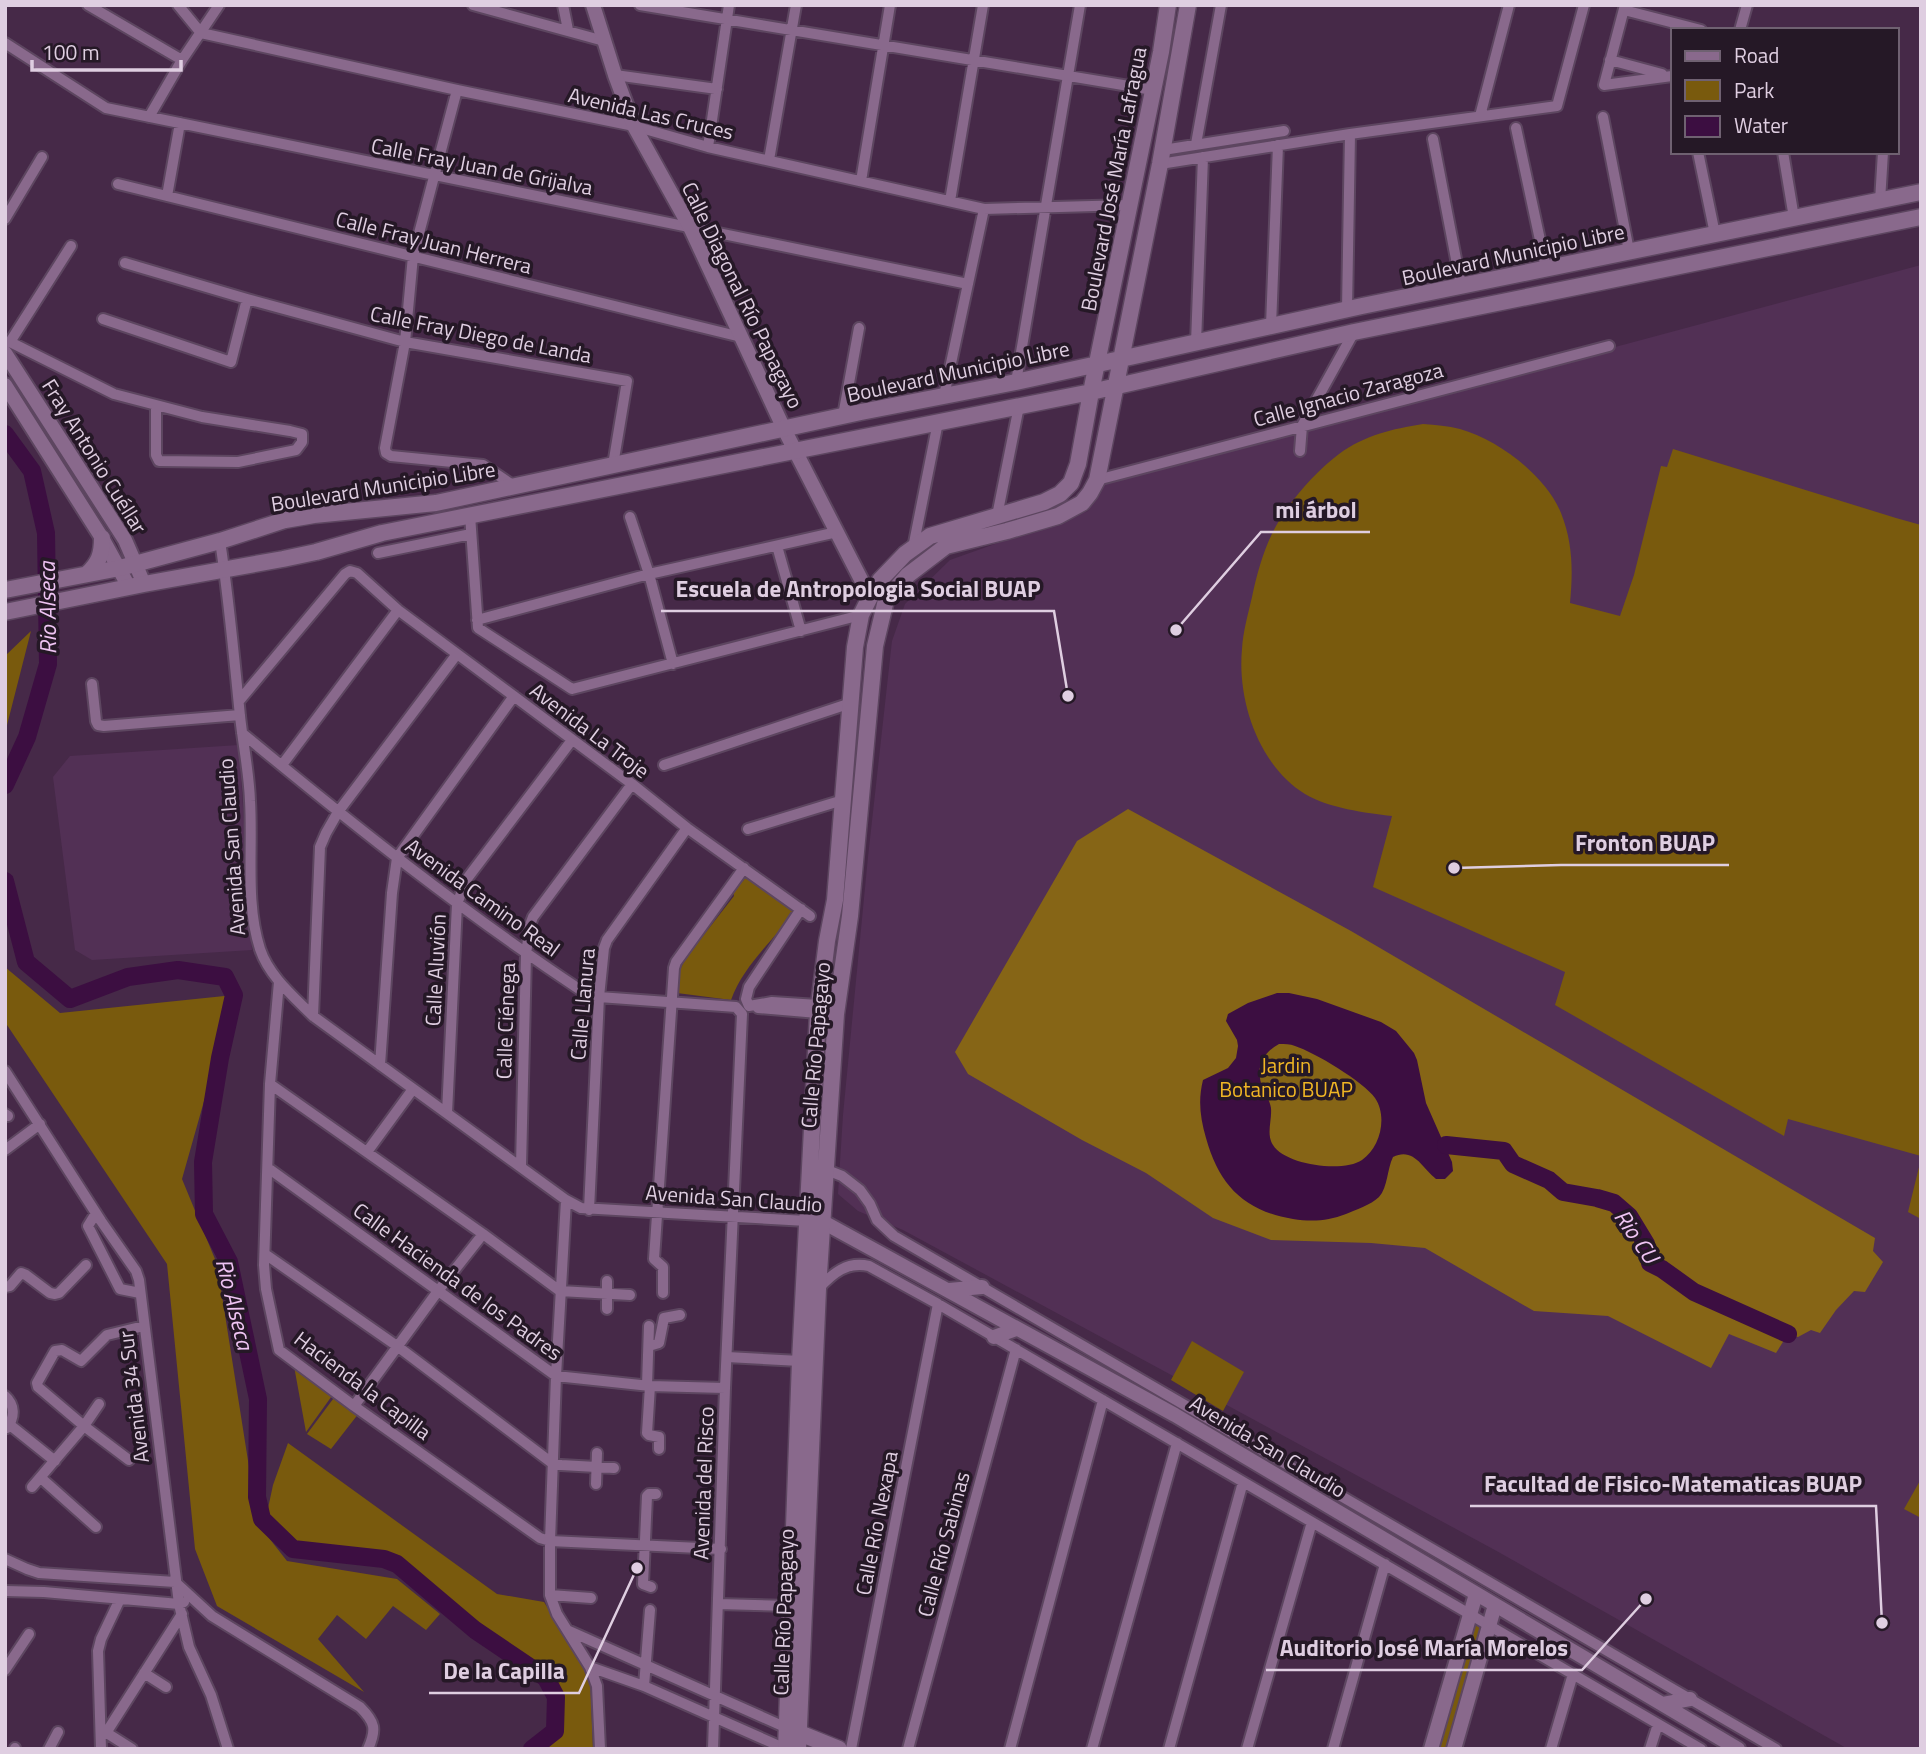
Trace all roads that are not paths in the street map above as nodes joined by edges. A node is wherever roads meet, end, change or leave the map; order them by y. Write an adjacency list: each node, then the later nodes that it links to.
1 (88, 5): 29 (street)
2 (178, 5): 25 (street)
3 (219, 5): 25 (street)
4 (473, 5): 23 (street)
5 (563, 5): 23 (street)
6 (593, 5): 26 (street, Calle Diagonal Río Papagayo)
7 (640, 5): 20 (street)
8 (729, 5): 20 (street)
9 (796, 5): 24 (street)
10 (890, 5): 28 (street)
11 (983, 5): 31 (street)
12 (1080, 5): 33 (street)
13 (1168, 5): 37 (main road, Boulevard José María Lafragua)
14 (1188, 5): 53 (main road, Boulevard José María Lafragua)
15 (1221, 5): 47 (street)
16 (1509, 5): 38 (street)
17 (1584, 5): 38 (street)
18 (1747, 5): 22 (street)
19 (1624, 7): 21 (street); 30 (street)
20 (727, 20): 24 (street); 35 (street)
21 (1694, 28)
22 (1741, 28)
23 (568, 30): 26 (street)
24 (791, 30): 28 (street); 56 (street)
25 (201, 33): 29 (street); 36 (street, Avenida Las Cruces)
26 (604, 41): 32 (street, Calle Diagonal Río Papagayo)
27 (5, 43): 39 (street, Calle Fray Juan de Grijalva)
28 (883, 46): 31 (street); 58 (street)
29 (182, 60): 39 (street)
30 (1610, 60): 34 (street); 34 (street)
31 (974, 61): 33 (street); 62 (street)
32 (615, 75): 35 (street); 42 (street, Calle Diagonal Río Papagayo)
33 (1068, 76): 37 (street); 65 (street)
34 (1670, 76)
35 (717, 89): 49 (street)
36 (457, 90): 42 (street, Avenida Las Cruces); 57 (street)
37 (1153, 90): 64 (main road, Boulevard José María Lafragua)
38 (1480, 116): 45 (street)
39 (149, 117): 41 (street, Calle Fray Juan de Grijalva)
40 (1602, 117): 73 (street)
41 (180, 123): 57 (street, Calle Fray Juan de Grijalva); 61 (street)
42 (634, 126): 49 (street, Avenida Las Cruces); 70 (street, Calle Diagonal Río Papagayo)
43 (1517, 128): 76 (street)
44 (1284, 131): 47 (street)
45 (1350, 134): 48 (street); 80 (street)
46 (1433, 139): 78 (street)
47 (1196, 144): 53 (street)
48 (1278, 145): 54 (street); 82 (street)
49 (708, 147): 56 (street, Avenida Las Cruces)
50 (1698, 154): 71 (street)
51 (1783, 154): 68 (street)
52 (1883, 154): 63 (street)
53 (1161, 157): 54 (street); 90 (main road, Boulevard José María Lafragua)
54 (1203, 157): 87 (street)
55 (42, 158): 69 (street)
56 (769, 160): 58 (street, Avenida Las Cruces)
57 (434, 176): 70 (street, Calle Fray Juan de Grijalva); 74 (street)
58 (861, 181): 62 (street, Avenida Las Cruces)
59 (118, 184): 61 (street, Calle Fray Juan Herrera)
60 (1921, 192): 63 (main road, Boulevard Municipio Libre)
61 (167, 196): 74 (street, Calle Fray Juan Herrera)
62 (950, 201): 66 (street, Avenida Las Cruces)
63 (1880, 201): 68 (main road, Boulevard Municipio Libre)
64 (1130, 205): 65 (street, Avenida Las Cruces); 91 (main road, Boulevard José María Lafragua)
65 (1046, 206): 66 (street, Avenida Las Cruces); 92 (street)
66 (984, 209): 77 (street)
67 (1921, 217): 84 (main road, Boulevard Municipio Libre)
68 (1794, 218): 71 (main road, Boulevard Municipio Libre)
69 (5, 219)
70 (691, 228): 77 (street, Calle Fray Juan de Grijalva); 85 (street, Calle Diagonal Río Papagayo)
71 (1715, 234): 73 (main road, Boulevard Municipio Libre)
72 (71, 246): 88 (street)
73 (1629, 251): 76 (main road, Boulevard Municipio Libre)
74 (413, 257): 85 (street, Calle Fray Juan Herrera); 86 (street)
75 (125, 263): 79 (street, Calle Fray Diego de Landa)
76 (1546, 268): 78 (main road, Boulevard Municipio Libre)
77 (968, 284): 96 (street)
78 (1461, 285): 80 (main road, Boulevard Municipio Libre)
79 (247, 299): 81 (street); 86 (street, Calle Fray Diego de Landa)
80 (1346, 310): 82 (main road, Boulevard Municipio Libre)
81 (103, 319)
82 (1272, 326): 87 (main road, Boulevard Municipio Libre)
83 (859, 328): 99 (street)
84 (1354, 332): 94 (main road, Boulevard Municipio Libre); 101 (street)
85 (741, 337): 102 (street, Calle Diagonal Río Papagayo)
86 (405, 342): 105 (street, Calle Fray Diego de Landa); 108 (street)
87 (1196, 343): 90 (main road, Boulevard Municipio Libre)
88 (7, 346): 97 (street); 119 (street, Fray Antonio Cuéllar)
89 (1609, 346): 101 (street, Calle Ignacio Zaragoza)
90 (1121, 359): 91 (main road, Boulevard Municipio Libre); 94 (main road, Boulevard José María Lafragua)
91 (1097, 364): 92 (main road, Boulevard Municipio Libre); 95 (main road, Boulevard José María Lafragua)
92 (1016, 382): 96 (main road, Boulevard Municipio Libre)
93 (5, 385): 114 (street, Fray Antonio Cuéllar)
94 (1116, 386): 95 (main road, Boulevard Municipio Libre); 106 (main road, Boulevard José María Lafragua)
95 (1091, 392): 98 (main road, Boulevard Municipio Libre); 107 (main road, Boulevard José María Lafragua)
96 (944, 396): 99 (main road, Boulevard Municipio Libre)
97 (156, 406): 97 (street)
98 (1018, 406): 100 (main road, Boulevard Municipio Libre); 110 (street)
99 (843, 416): 102 (main road, Boulevard Municipio Libre)
100 (938, 422): 103 (main road, Boulevard Municipio Libre); 117 (street)
101 (1302, 426): 104 (street); 106 (street, Calle Ignacio Zaragoza)
102 (784, 429): 103 (street, Calle Diagonal Río Papagayo); 105 (main road, Boulevard Municipio Libre)
103 (795, 450): 109 (main road, Boulevard Municipio Libre); 112 (street, Calle Diagonal Río Papagayo)
104 (1300, 451)
105 (613, 466): 108 (main road, Boulevard Municipio Libre)
106 (1097, 480): 167 (main road, Calle Río Papagayo)
107 (1071, 483): 110 (main road, Calle Río Papagayo)
108 (514, 486): 115 (main road, Boulevard Municipio Libre)
109 (470, 515): 113 (street); 120 (main road, Boulevard Municipio Libre)
110 (998, 516): 117 (main road, Calle Río Papagayo)
111 (631, 517): 122 (street)
112 (837, 532): 116 (street); 125 (street, Calle Diagonal Río Papagayo)
113 (471, 534): 118 (street); 129 (street)
114 (102, 538): 119 (street, Fray Antonio Cuéllar); 121 (main road)
115 (220, 541): 119 (main road, Boulevard Municipio Libre); 120 (street, Avenida San Claudio)
116 (777, 546): 122 (street); 130 (street)
117 (913, 548): 125 (main road, Calle Río Papagayo)
118 (378, 553)
119 (128, 566): 121 (main road, Boulevard Municipio Libre); 123 (street, Fray Antonio Cuéllar)
120 (224, 569): 123 (main road, Boulevard Municipio Libre); 135 (street, Avenida San Claudio)
121 (87, 574): 124 (main road, Boulevard Municipio Libre)
122 (649, 574): 129 (street); 132 (street)
123 (137, 586): 127 (main road, Boulevard Municipio Libre)
124 (5, 590)
125 (870, 597): 128 (main road, Calle Río Papagayo)
126 (398, 610): 131 (street, Avenida La Troje); 135 (street, Avenida La Troje); 140 (street)
127 (5, 612)
128 (861, 615): 130 (street); 136 (main road, Calle Río Papagayo)
129 (477, 620): 132 (street)
130 (801, 631): 132 (street)
131 (457, 654): 134 (street, Avenida La Troje); 144 (street)
132 (673, 664)
133 (92, 684): 137 (street)
134 (514, 696): 139 (street, Avenida La Troje); 147 (street)
135 (239, 701): 137 (street, Avenida San Claudio)
136 (851, 703): 141 (street); 143 (main road, Calle Río Papagayo)
137 (240, 715): 138 (street, Avenida San Claudio)
138 (242, 733): 140 (street, Avenida Camino Real); 151 (street, Avenida San Claudio)
139 (572, 740): 142 (street, Avenida La Troje); 149 (street, Calle Aluvión)
140 (282, 765): 144 (street, Avenida Camino Real)
141 (664, 765)
142 (632, 784): 145 (street, Avenida La Troje); 150 (street, Calle Ciénega)
143 (843, 800): 146 (street); 155 (main road, Calle Río Papagayo)
144 (338, 813): 147 (street, Avenida Camino Real); 156 (street)
145 (687, 828): 148 (street, Avenida La Troje); 152 (street, Calle Llanura)
146 (748, 829)
147 (397, 858): 149 (street, Avenida Camino Real); 157 (street)
148 (744, 868): 153 (street); 155 (street, Avenida La Troje)
149 (457, 904): 150 (street, Avenida Camino Real); 161 (street, Calle Aluvión)
150 (526, 954): 152 (street, Avenida Camino Real); 165 (street, Calle Ciénega)
151 (279, 982): 156 (street, Avenida San Claudio); 159 (street, Hacienda la Capilla)
152 (599, 996): 153 (street, Avenida Camino Real); 169 (street, Calle Llanura)
153 (671, 1002): 154 (street, Avenida Camino Real); 171 (street)
154 (736, 1007): 172 (street, Avenida del Risco)
155 (818, 1009): 173 (main road, Calle Río Papagayo)
156 (313, 1016): 157 (street, Avenida San Claudio)
157 (380, 1065): 160 (street, Avenida San Claudio)
158 (5, 1071): 162 (street, Avenida 34 Sur)
159 (270, 1084): 164 (street); 166 (street, Hacienda la Capilla)
160 (413, 1089): 161 (street, Avenida San Claudio); 164 (street)
161 (447, 1113): 165 (street, Avenida San Claudio)
162 (40, 1124): 163 (street); 170 (street, Avenida 34 Sur)
163 (5, 1150)
164 (367, 1152): 174 (street)
165 (521, 1166): 168 (street, Avenida San Claudio)
166 (268, 1168): 175 (street, Hacienda la Capilla); 182 (street, Calle Hacienda de los Padres)
167 (827, 1170): 173 (main road, Calle Río Papagayo); 179 (street, Avenida San Claudio)
168 (566, 1200): 169 (street, Avenida San Claudio); 183 (street)
169 (589, 1210): 171 (street, Avenida San Claudio)
170 (96, 1213): 184 (street, Avenida 34 Sur); 184 (street)
171 (658, 1214): 172 (street, Avenida San Claudio); 185 (street)
172 (733, 1218): 173 (street, Avenida San Claudio); 197 (street, Avenida del Risco)
173 (815, 1222): 180 (main road, Calle Río Papagayo); 181 (street, Avenida San Claudio); 198 (main road, Calle Río Papagayo)
174 (483, 1234): 182 (street); 183 (street)
175 (265, 1254): 194 (street); 205 (street, Hacienda la Capilla)
176 (86, 1265): 177 (street)
177 (6, 1287)
178 (607, 1287): 183 (street); 186 (street); 188 (street)
179 (982, 1287): 181 (street); 255 (street, Avenida San Claudio)
180 (818, 1289): 187 (street, Avenida San Claudio); 263 (main road, Calle Río Papagayo)
181 (948, 1290): 192 (street, Avenida San Claudio)
182 (438, 1291): 194 (street); 199 (street, Calle Hacienda de los Padres)
183 (560, 1291): 199 (street)
184 (140, 1293): 190 (street, Avenida 34 Sur)
185 (663, 1293)
186 (630, 1295)
187 (938, 1304): 193 (street, Avenida San Claudio); 273 (street, Calle Río Nexapa)
188 (607, 1309)
189 (680, 1315): 195 (street)
190 (144, 1326): 206 (street); 230 (street, Avenida 34 Sur)
191 (649, 1326): 195 (street)
192 (1016, 1329): 193 (street); 233 (street, Avenida San Claudio)
193 (994, 1337): 196 (street, Avenida San Claudio)
194 (397, 1346): 205 (street); 213 (street)
195 (649, 1346): 200 (street)
196 (1016, 1349): 203 (street, Avenida San Claudio); 274 (street, Calle Río Sabinas)
197 (727, 1357): 198 (street); 201 (street, Avenida del Risco)
198 (800, 1361): 240 (main road, Calle Río Papagayo)
199 (556, 1376): 200 (street, Calle Hacienda de los Padres); 213 (street)
200 (648, 1385): 201 (street, Calle Hacienda de los Padres); 209 (street)
201 (725, 1388): 227 (street, Avenida del Risco)
202 (5, 1396): 207 (street)
203 (1103, 1400): 208 (street, Avenida San Claudio); 275 (street)
204 (99, 1404): 206 (street)
205 (354, 1406): 225 (street, Hacienda la Capilla)
206 (84, 1426): 211 (street); 212 (street)
207 (8, 1427): 212 (street)
208 (1177, 1443): 217 (street, Avenida San Claudio); 276 (street)
209 (659, 1449)
210 (597, 1453): 214 (street)
211 (129, 1460)
212 (55, 1461): 216 (street)
213 (552, 1462): 214 (street); 225 (street)
214 (597, 1467): 215 (street); 218 (street)
215 (614, 1468)
216 (41, 1478): 219 (street); 224 (street)
217 (1243, 1482): 223 (street, Avenida San Claudio); 277 (street)
218 (596, 1484)
219 (32, 1487)
220 (656, 1494): 222 (street)
221 (633, 1509): 222 (street)
222 (646, 1509): 226 (street)
223 (1312, 1522): 229 (street, Avenida San Claudio); 278 (street)
224 (96, 1527)
225 (550, 1541): 226 (street, Hacienda la Capilla); 234 (street)
226 (645, 1545): 227 (street, Hacienda la Capilla); 231 (street)
227 (720, 1549): 238 (street, Avenida del Risco)
228 (5, 1559): 230 (street)
229 (1385, 1564): 243 (street, Avenida San Claudio); 279 (street)
230 (175, 1582): 237 (street); 241 (street, Avenida 34 Sur)
231 (647, 1587)
232 (5, 1591): 236 (street)
233 (1476, 1594): 239 (street, Avenida San Claudio); 243 (street)
234 (550, 1595): 235 (street); 245 (street)
235 (592, 1598)
236 (120, 1599): 241 (street); 261 (street)
237 (194, 1600): 241 (street); 268 (street)
238 (718, 1604): 240 (street); 254 (street, Avenida del Risco)
239 (1495, 1605): 244 (street); 256 (street, Avenida San Claudio)
240 (791, 1606): 263 (main road, Calle Río Papagayo)
241 (180, 1609): 250 (street); 267 (street, Avenida 34 Sur)
242 (650, 1610): 247 (street)
243 (1471, 1614): 244 (street, Avenida San Claudio); 257 (street)
244 (1489, 1625): 251 (street, Avenida San Claudio); 259 (street)
245 (567, 1630): 247 (street); 248 (street)
246 (29, 1634): 249 (street)
247 (646, 1666): 252 (street); 254 (street)
248 (590, 1667): 252 (street); 269 (street)
249 (5, 1670)
250 (144, 1674): 253 (street); 261 (street)
251 (1573, 1674): 260 (street, Avenida San Claudio); 282 (street)
252 (643, 1686): 258 (street)
253 (166, 1687)
254 (716, 1697): 258 (street, Avenida del Risco); 263 (street)
255 (1690, 1699): 256 (street); 286 (street, Avenida San Claudio)
256 (1663, 1704): 285 (street, Avenida San Claudio)
257 (1442, 1712): 259 (street); 280 (street)
258 (715, 1718): 270 (street, Avenida del Risco); 271 (street)
259 (1462, 1718): 281 (street)
260 (1658, 1724): 283 (street); 284 (street, Avenida San Claudio)
261 (103, 1731): 265 (street); 266 (street)
262 (58, 1732): 264 (street)
263 (795, 1737): 271 (main road, Calle Río Papagayo); 272 (main road)
264 (49, 1749)
265 (101, 1749)
266 (132, 1749)
267 (228, 1749)
268 (368, 1749)
269 (600, 1749)
270 (713, 1749)
271 (786, 1749)
272 (839, 1749)
273 (851, 1749)
274 (908, 1749)
275 (1010, 1749)
276 (1091, 1749)
277 (1169, 1749)
278 (1247, 1749)
279 (1333, 1749)
280 (1432, 1749)
281 (1454, 1749)
282 (1551, 1749)
283 (1650, 1749)
284 (1701, 1749)
285 (1738, 1749)
286 (1776, 1749)

